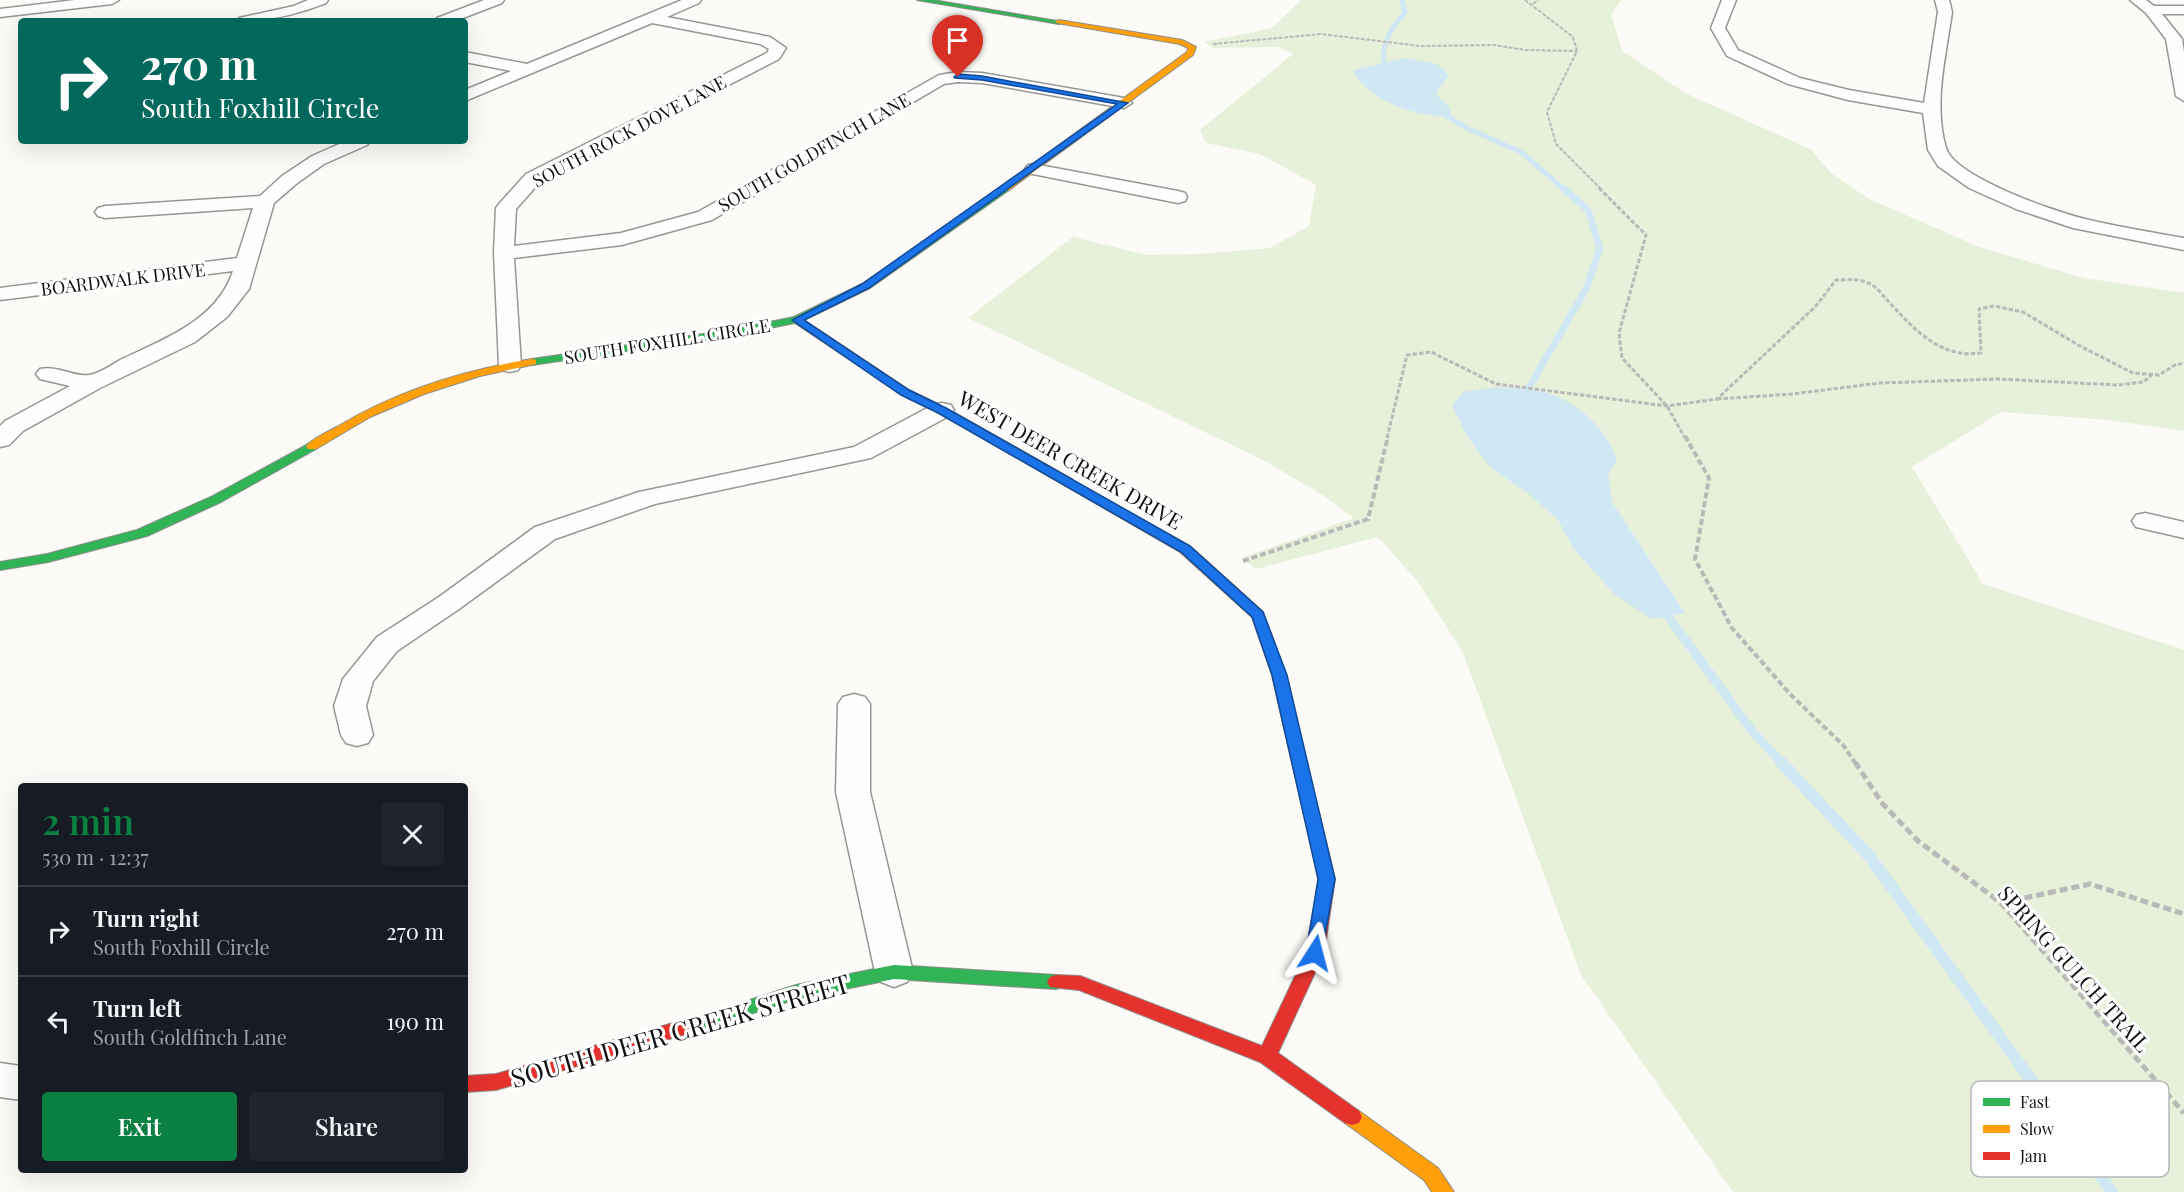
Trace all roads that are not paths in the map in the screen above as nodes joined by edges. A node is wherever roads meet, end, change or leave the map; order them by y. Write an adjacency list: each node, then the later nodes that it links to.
1 (112, 0): 11 (street)
2 (321, 0): 12 (street)
3 (497, 0): 13 (street)
4 (694, 0): 14 (street)
5 (920, 0): 20 (street, SOUTH FOXHILL CIRCLE)
6 (1729, 0): 21 (street)
7 (1942, 0): 21 (street)
8 (2137, 0): 9 (street)
9 (2151, 10): 10 (street); 16 (street)
10 (2184, 10)
11 (0, 13)
12 (258, 18)
13 (450, 18)
14 (650, 18): 17 (street); 28 (street, SOUTH ROCK DOVE LANE)
15 (468, 58): 17 (street)
16 (2181, 67): 19 (street)
17 (527, 69): 18 (street)
18 (468, 95)
19 (2184, 96)
20 (1124, 103): 23 (street, SOUTH FOXHILL CIRCLE); 28 (street, SOUTH GOLDFINCH LANE)
21 (1931, 109): 27 (street)
22 (354, 144): 25 (street)
23 (1034, 169): 24 (street); 31 (street, SOUTH FOXHILL CIRCLE)
24 (1178, 197)
25 (265, 201): 26 (street); 29 (street)
26 (105, 212)
27 (2184, 244)
28 (504, 253): 32 (street, SOUTH ROCK DOVE LANE)
29 (247, 263): 30 (street, BOARDWALK DRIVE); 34 (street)
30 (0, 294)
31 (797, 320): 32 (street, SOUTH FOXHILL CIRCLE); 35 (street, WEST DEER CREEK DRIVE)
32 (510, 365): 39 (street, SOUTH FOXHILL CIRCLE)
33 (48, 374): 34 (street)
34 (92, 383): 36 (street)
35 (942, 410): 41 (street); 43 (street, WEST DEER CREEK DRIVE)
36 (0, 440)
37 (2145, 520): 38 (street)
38 (2184, 530)
39 (0, 566)
40 (854, 704): 42 (street)
41 (357, 735)
42 (894, 972): 43 (street, SOUTH DEER CREEK STREET); 46 (street, SOUTH DEER CREEK STREET)
43 (1267, 1056): 47 (street, SOUTH DEER CREEK STREET)
44 (0, 1080): 45 (street)
45 (18, 1083)
46 (468, 1084)
47 (1444, 1192)

